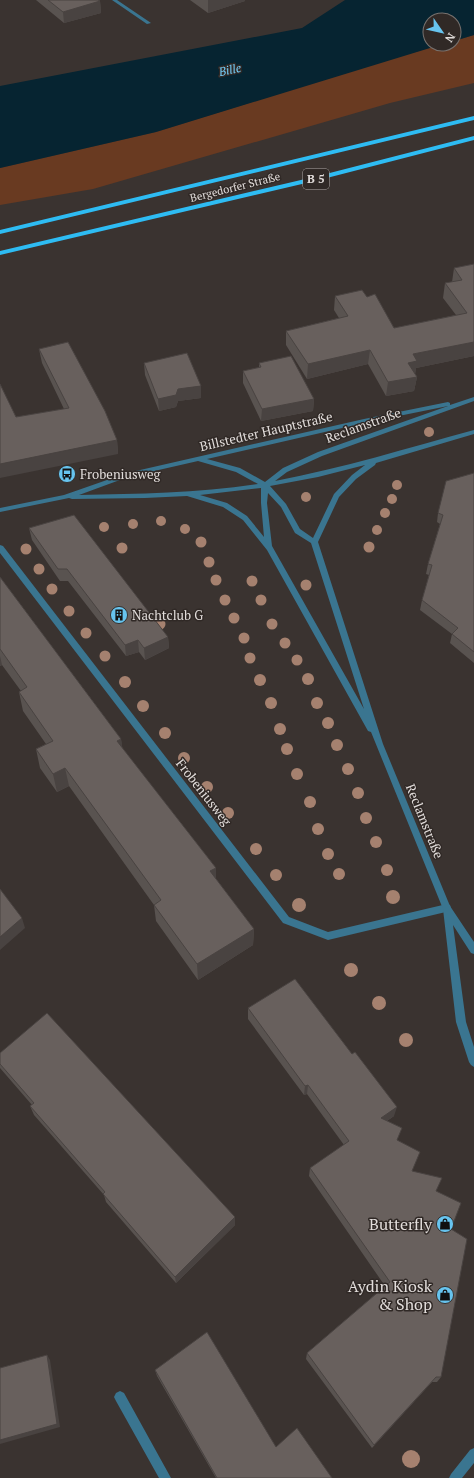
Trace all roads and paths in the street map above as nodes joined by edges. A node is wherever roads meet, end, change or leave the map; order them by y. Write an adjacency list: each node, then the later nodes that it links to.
1 (114, 0): 2 (street)
2 (149, 24)
3 (474, 118): 5 (highway, Bergedorfer Straße / B 5)
4 (474, 138): 6 (highway, Bergedorfer Straße / B 5)
5 (0, 232)
6 (0, 253)
7 (474, 399): 9 (street, Billstedter Hauptstraße); 11 (street, Reclamstraße)
8 (474, 432): 10 (street, Billstedter Hauptstraße)
9 (198, 459): 11 (street); 13 (street, Billstedter Hauptstraße)
10 (375, 461): 11 (street, Billstedter Hauptstraße); 15 (street)
11 (265, 485): 12 (street, Billstedter Hauptstraße); 15 (street); 17 (street, Reclamstraße)
12 (185, 493): 13 (street, Billstedter Hauptstraße); 17 (street, Reclamstraße)
13 (65, 497): 14 (street, Billstedter Hauptstraße)
14 (0, 510)
15 (314, 542): 18 (street, Reclamstraße)
16 (0, 548): 19 (street, Frobeniusweg)
17 (271, 551): 18 (street, Reclamstraße)
18 (379, 744): 19 (street, Reclamstraße)
19 (447, 908): 20 (street, Reclamstraße); 21 (street, Reclamstraße)
20 (474, 950)
21 (474, 1062)
22 (120, 1397): 24 (street)
23 (474, 1454): 25 (street)
24 (165, 1478)
25 (455, 1478)

